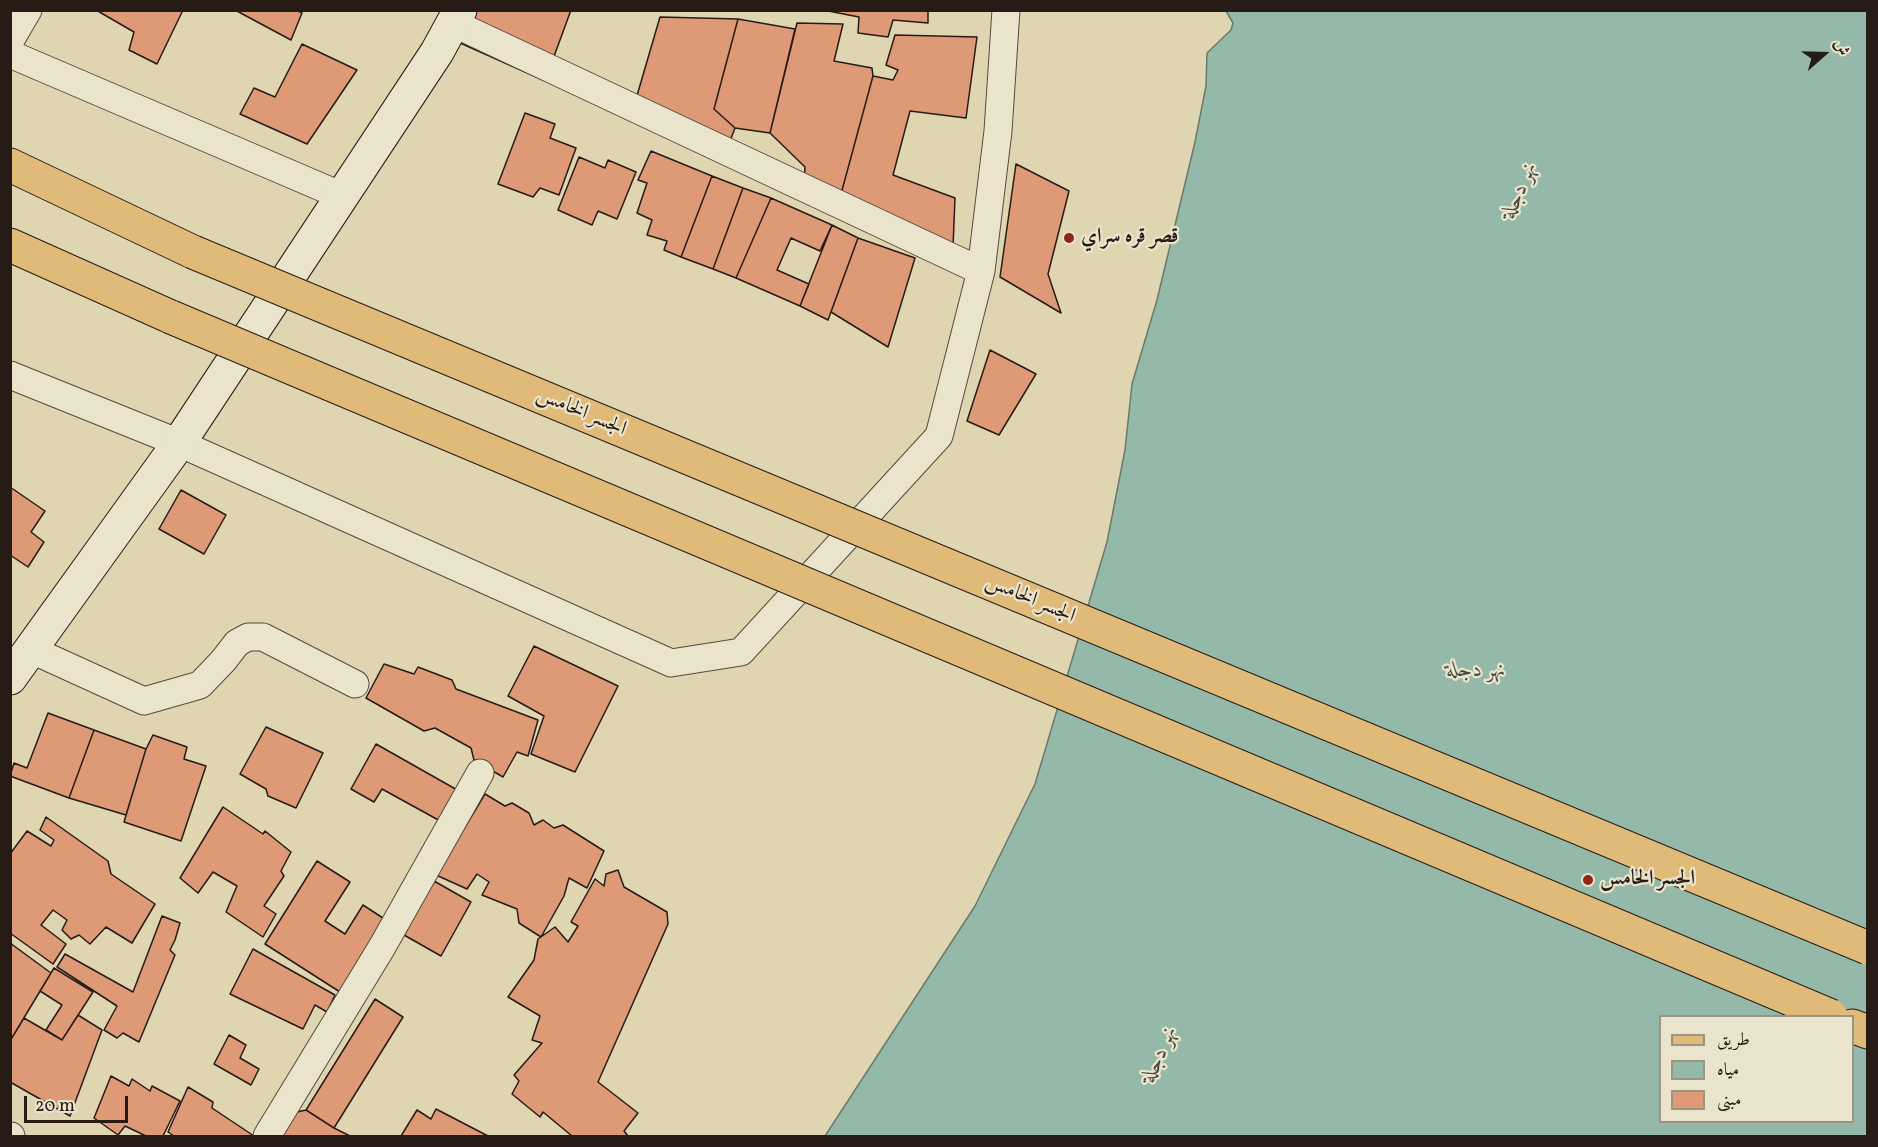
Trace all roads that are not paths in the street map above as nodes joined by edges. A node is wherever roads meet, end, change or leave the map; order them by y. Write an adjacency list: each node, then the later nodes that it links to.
1 (28, 10): 4 (street)
2 (1006, 10): 9 (street)
3 (457, 17): 7 (street); 9 (street)
4 (10, 41)
5 (10, 54): 7 (street)
6 (10, 165): 16 (main road, الجسر الخامس, bridge)
7 (342, 196): 11 (street)
8 (10, 245): 17 (main road, bridge)
9 (981, 271): 11 (street)
10 (10, 375): 11 (street)
11 (179, 443): 12 (street)
12 (32, 650): 13 (street); 14 (street)
13 (10, 678)
14 (355, 684)
15 (480, 773): 18 (street)
16 (1868, 948)
17 (1826, 1015)
18 (267, 1137)

